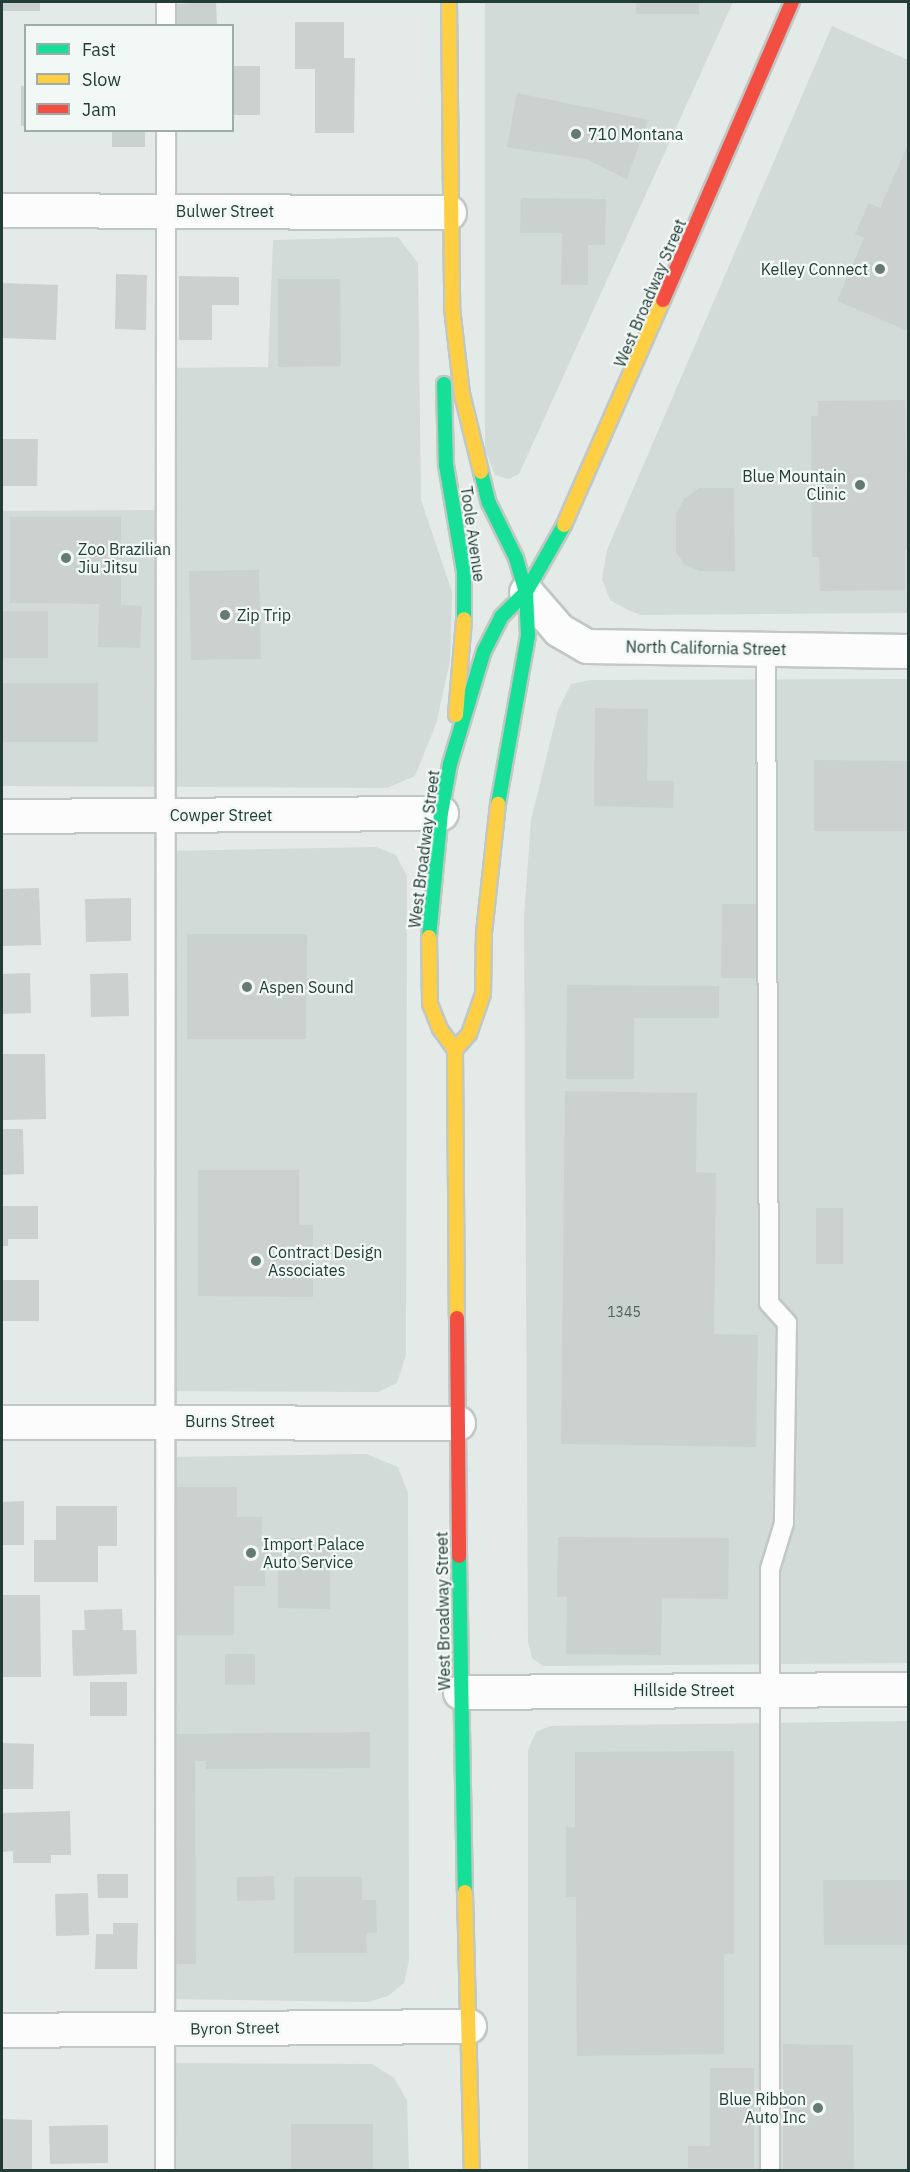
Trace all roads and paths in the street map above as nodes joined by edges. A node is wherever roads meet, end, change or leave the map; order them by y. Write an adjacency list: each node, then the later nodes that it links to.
1 (166, 2): 4 (lane)
2 (449, 2): 8 (main road, Toole Avenue)
3 (792, 2): 10 (main road, West Broadway Street)
4 (166, 24)
5 (166, 132): 7 (lane)
6 (2, 210): 7 (street, Bulwer Street)
7 (166, 211): 8 (street, Bulwer Street); 15 (lane)
8 (449, 212): 9 (main road, Toole Avenue)
9 (452, 308): 10 (main road, Toole Avenue); 13 (main road, Toole Avenue)
10 (526, 592): 11 (street, North California Street); 13 (main road, West Broadway Street); 17 (main road)
11 (766, 649): 12 (street, North California Street); 21 (lane)
12 (909, 651)
13 (450, 764): 14 (main road, West Broadway Street)
14 (441, 813): 15 (street, Cowper Street); 17 (main road, West Broadway Street)
15 (165, 815): 16 (street, Cowper Street); 18 (lane)
16 (2, 816)
17 (455, 1050): 20 (main road, West Broadway Street)
18 (166, 1421): 19 (street, Burns Street); 20 (street, Burns Street); 25 (lane)
19 (2, 1422)
20 (458, 1423): 23 (main road, West Broadway Street)
21 (769, 1689): 22 (street, Hillside Street); 23 (street, Hillside Street); 29 (lane)
22 (909, 1689)
23 (460, 1692): 24 (main road, West Broadway Street)
24 (469, 2026): 25 (street, Byron Street); 28 (main road, West Broadway Street)
25 (165, 2029): 26 (street, Byron Street); 27 (lane)
26 (2, 2030)
27 (165, 2170)
28 (472, 2170)
29 (770, 2170)

